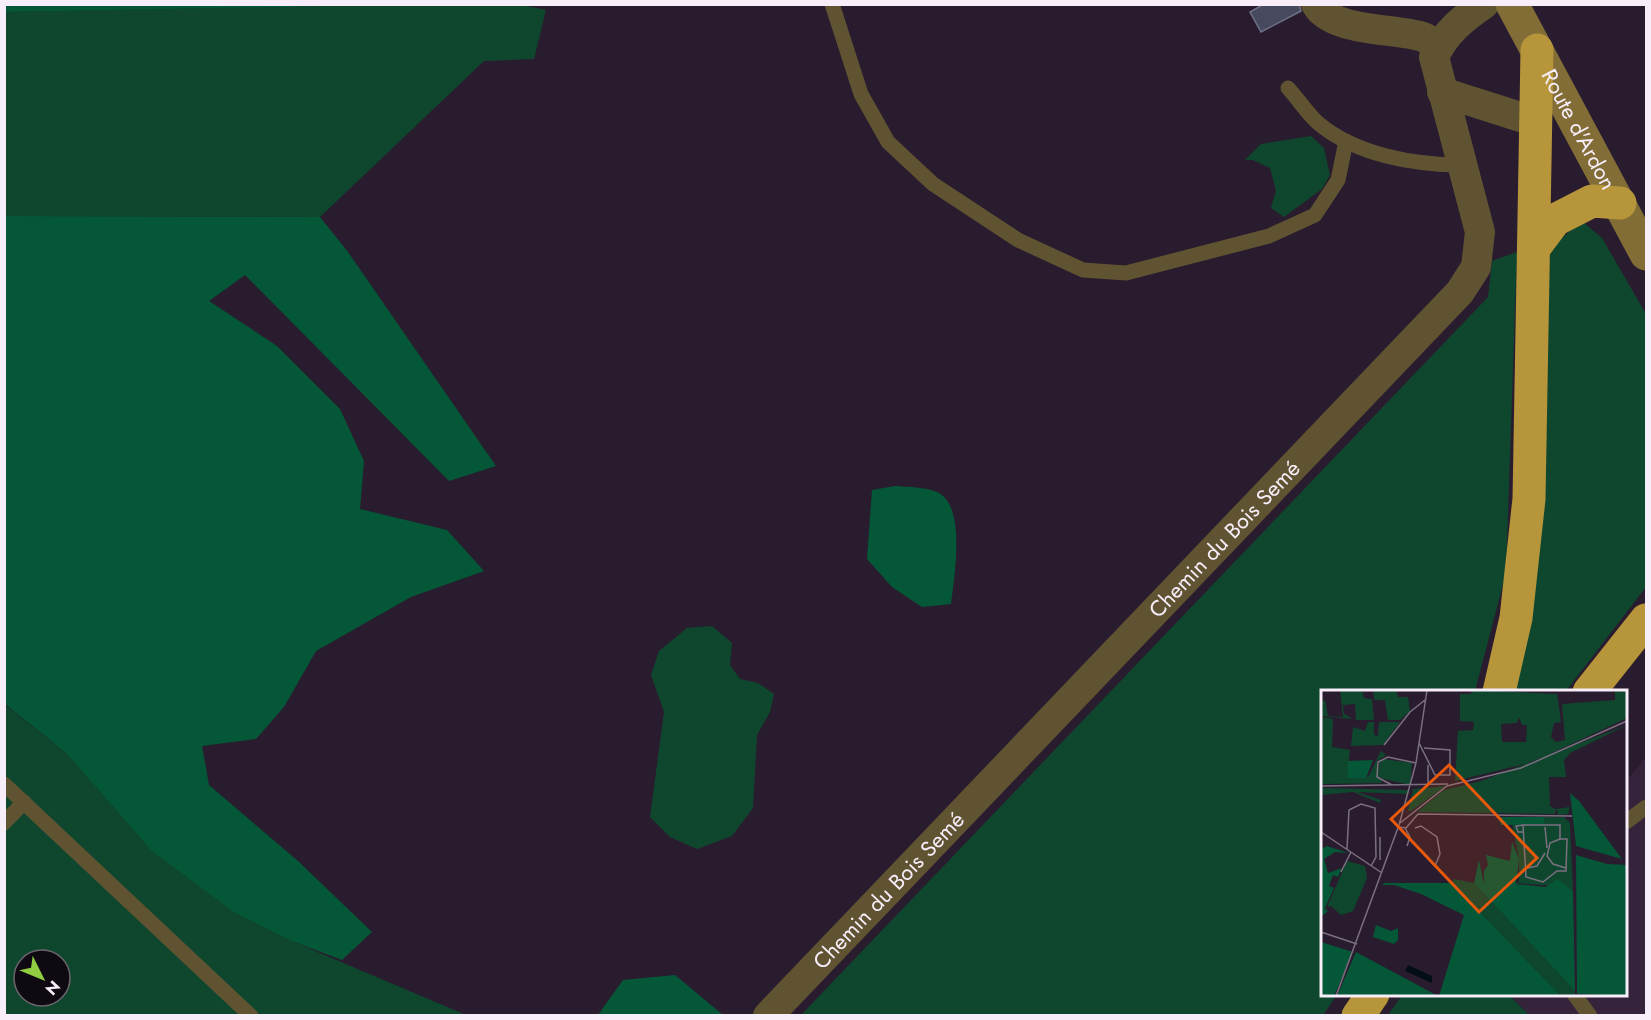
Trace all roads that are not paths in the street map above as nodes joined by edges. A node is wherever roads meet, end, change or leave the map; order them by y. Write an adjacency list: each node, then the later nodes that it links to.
1 (832, 4): 10 (lane)
2 (1316, 4): 5 (street)
3 (1484, 4): 5 (street)
4 (1512, 4): 6 (main road, Route d'Ardon)
5 (1439, 47): 8 (street, Chemin du Bois Semé)
6 (1537, 50): 9 (highway); 12 (main road, Route d'Ardon)
7 (1287, 88): 10 (lane)
8 (1442, 92): 9 (street); 11 (street, Chemin du Bois Semé)
9 (1536, 123): 13 (highway)
10 (1346, 141): 11 (lane)
11 (1462, 165): 27 (street, Chemin du Bois Semé)
12 (1620, 203): 13 (highway); 14 (main road, Route d'Ardon)
13 (1534, 248): 17 (highway)
14 (1647, 255)
15 (1645, 630): 16 (highway)
16 (1595, 683)
17 (1499, 690)
18 (4, 784): 19 (lane)
19 (24, 802): 22 (lane); 26 (lane)
20 (1647, 807): 21 (lane)
21 (1627, 821)
22 (4, 823)
23 (1352, 996): 28 (highway)
24 (1372, 996): 29 (highway)
25 (1575, 996): 30 (lane)
26 (251, 1016)
27 (768, 1016)
28 (1340, 1016)
29 (1358, 1016)
30 (1590, 1016)

